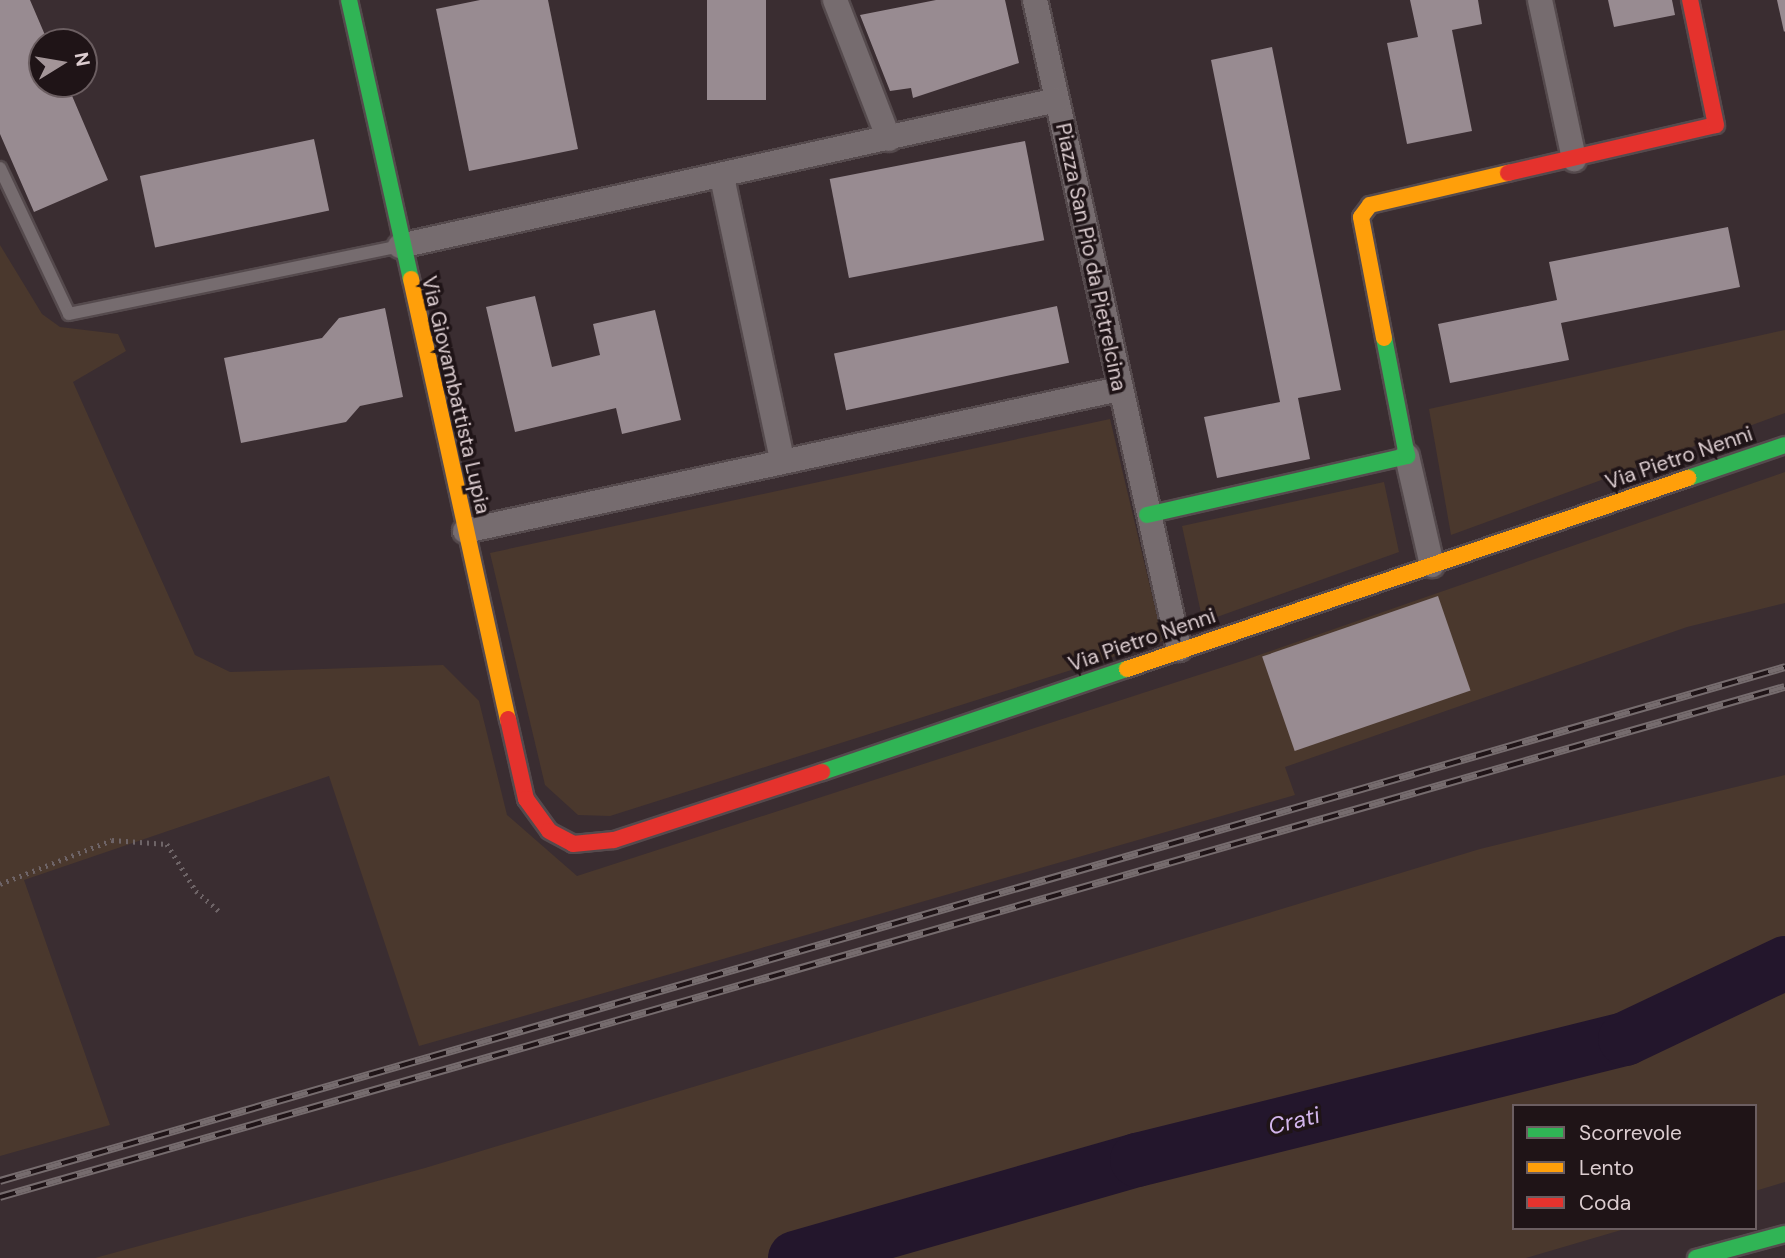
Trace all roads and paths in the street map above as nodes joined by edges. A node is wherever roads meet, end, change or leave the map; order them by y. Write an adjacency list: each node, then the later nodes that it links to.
1 (349, 0): 11 (street, Via Giovambattista Lupia)
2 (835, 0): 7 (street)
3 (1035, 0): 6 (street, Piazza San Pio da Pietrelcina)
4 (1540, 0): 8 (street)
5 (1690, 0): 8 (street)
6 (1057, 100): 7 (street); 12 (street, Piazza San Pio da Pietrelcina)
7 (889, 139): 10 (street)
8 (1574, 159): 14 (street)
9 (0, 168): 11 (lane)
10 (722, 177): 11 (street); 15 (street)
11 (400, 246): 17 (street, Via Giovambattista Lupia)
12 (1119, 389): 15 (street); 16 (street, Piazza San Pio da Pietrelcina)
13 (1785, 444): 18 (street, Via Pietro Nenni)
14 (1407, 456): 16 (street); 18 (street)
15 (782, 460): 17 (street)
16 (1147, 514): 19 (street, Piazza San Pio da Pietrelcina)
17 (465, 531): 20 (street, Via Giovambattista Lupia)
18 (1432, 565): 19 (street, Via Pietro Nenni)
19 (1179, 649): 20 (street, Via Pietro Nenni)
20 (526, 799)
21 (0, 884): 22 (path)
22 (219, 911)
23 (1785, 1234): 24 (street)
24 (1696, 1258)

